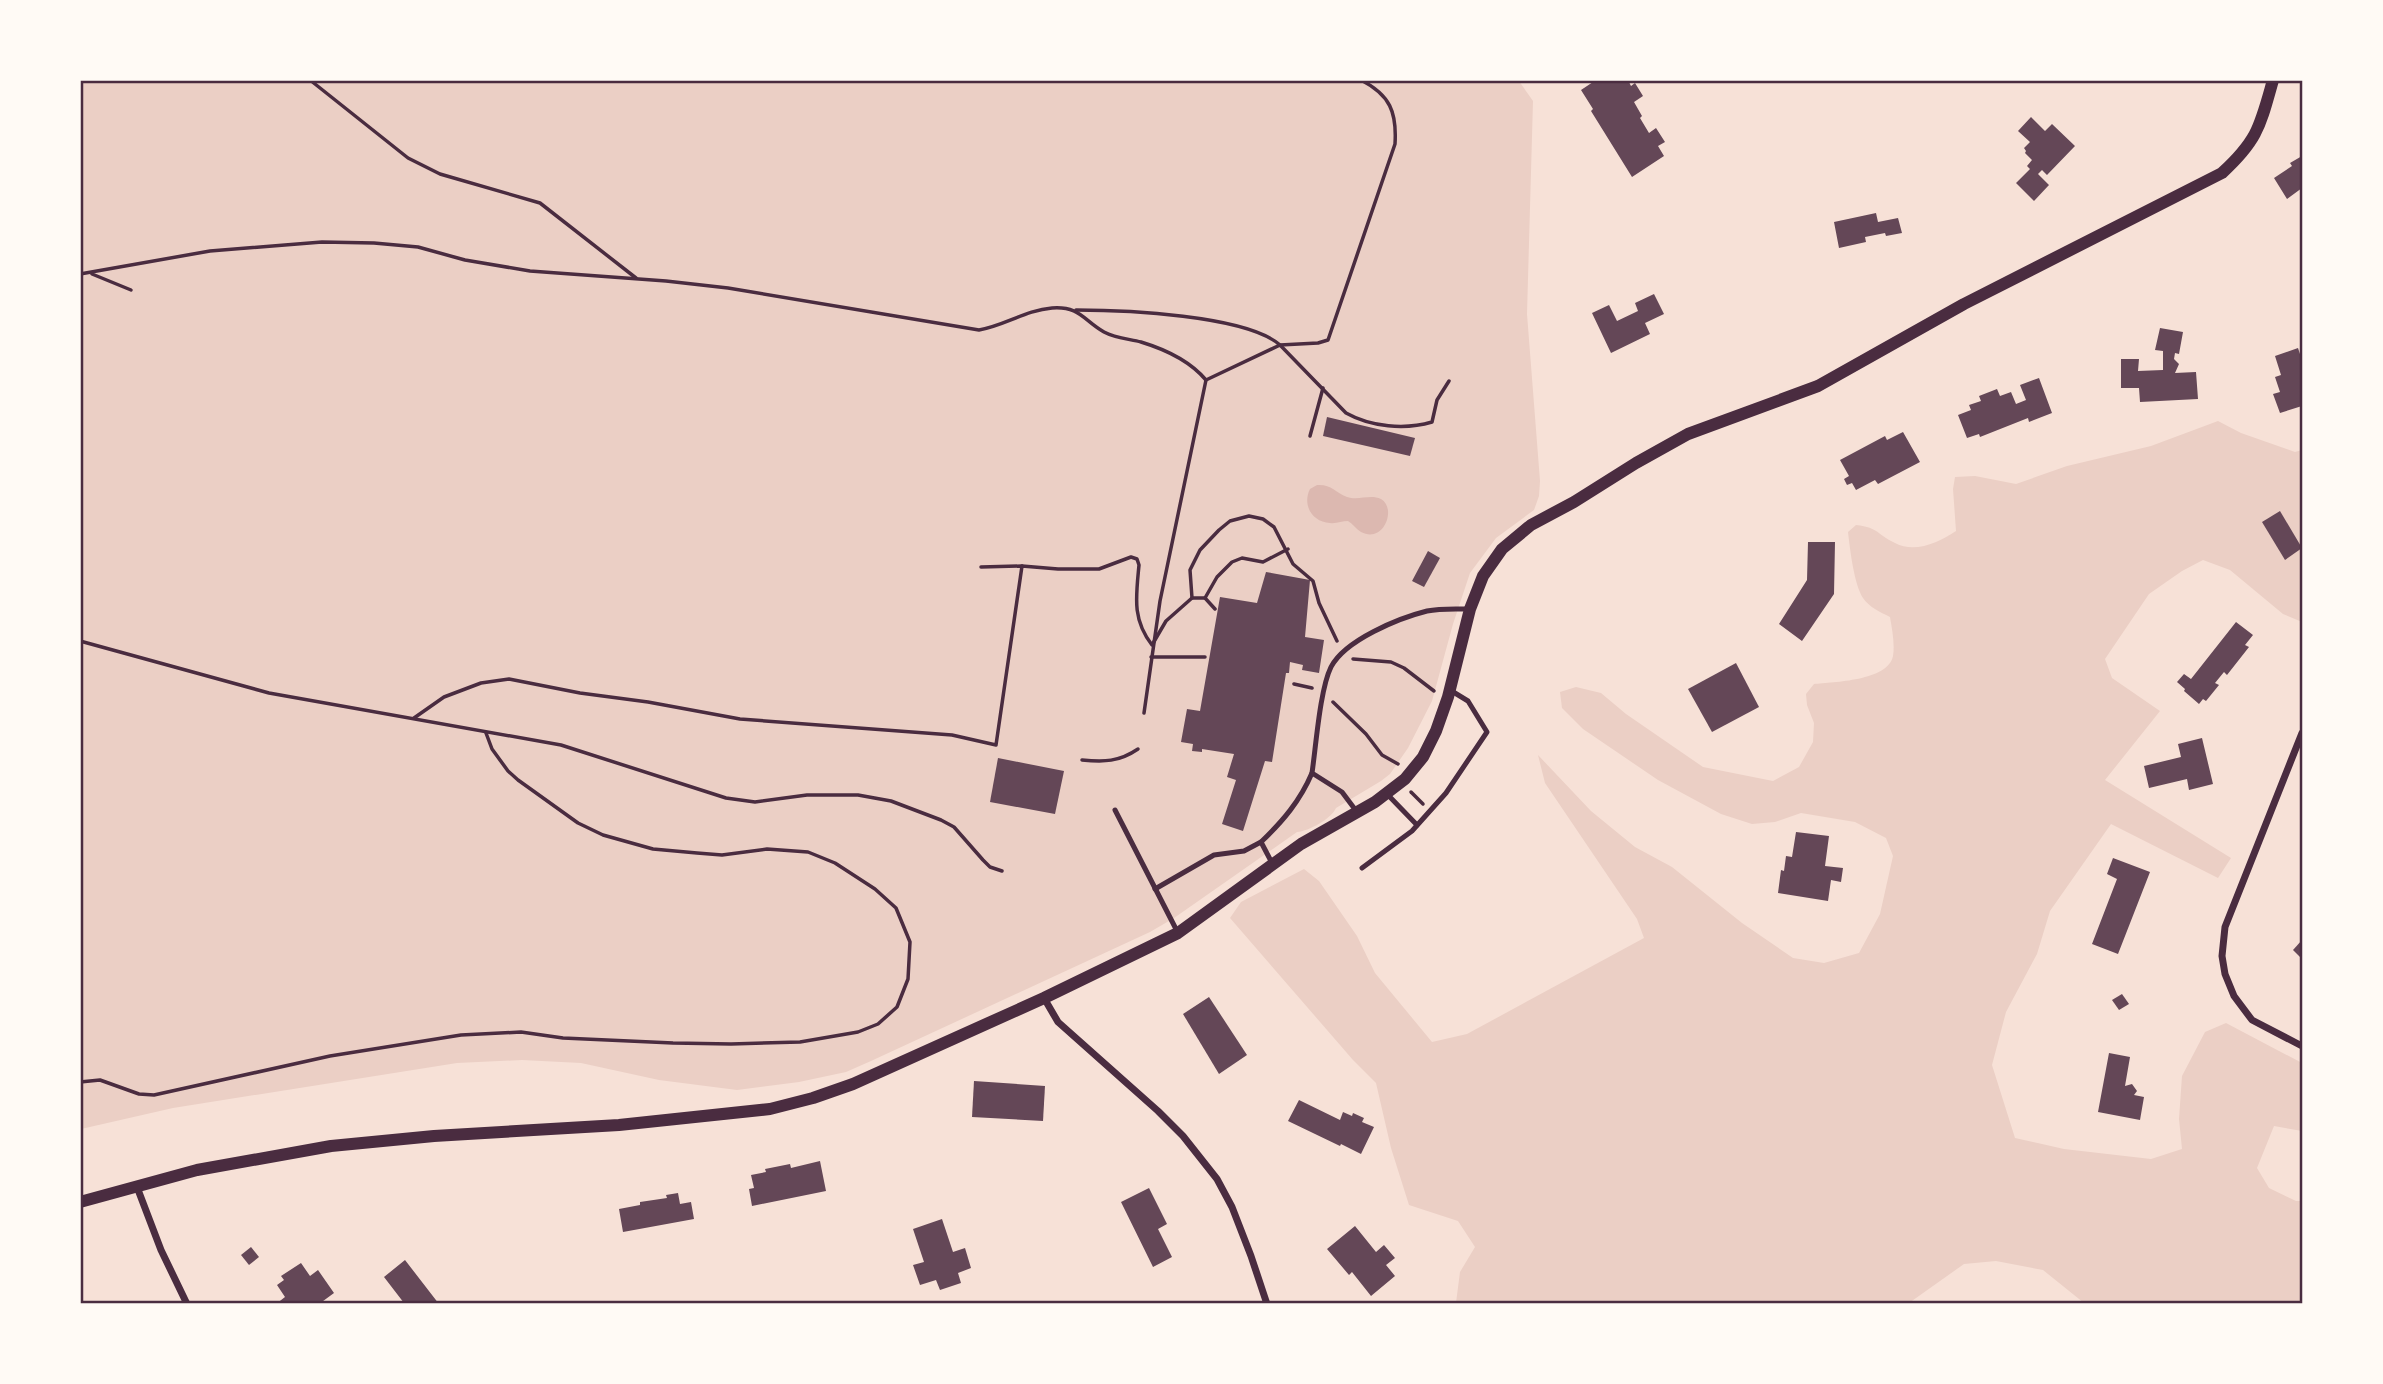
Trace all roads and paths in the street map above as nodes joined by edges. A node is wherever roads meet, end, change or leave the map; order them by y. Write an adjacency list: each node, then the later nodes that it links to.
1 (310, 80): 6 (path)
2 (1361, 80): 9 (path)
3 (2273, 80): 20 (street)
4 (90, 273): 5 (path); 6 (path); 7 (path)
5 (80, 274)
6 (637, 278): 8 (path)
7 (131, 290)
8 (1075, 310): 9 (path); 10 (path)
9 (1280, 345): 10 (path); 12 (path)
10 (1206, 380): 22 (path)
11 (1449, 381): 12 (path)
12 (1323, 388): 13 (path)
13 (1310, 436)
14 (1287, 550): 17 (path); 18 (path); 23 (path)
15 (1022, 566): 16 (path); 22 (path); 30 (path)
16 (981, 567)
17 (1192, 598): 18 (path); 22 (path)
18 (1205, 598): 19 (path)
19 (1215, 609)
20 (1470, 609): 23 (lane); 27 (street)
21 (80, 641): 30 (path)
22 (1153, 645): 24 (path)
23 (1344, 651): 27 (path); 28 (lane)
24 (1151, 657): 25 (path); 29 (path)
25 (1205, 657)
26 (1294, 684): 28 (path)
27 (1449, 694): 36 (street); 39 (lane)
28 (1324, 695): 35 (lane); 36 (path)
29 (1144, 713)
30 (414, 719): 31 (path)
31 (486, 733): 45 (path); 50 (path)
32 (2302, 733): 49 (street)
33 (1138, 749): 34 (path)
34 (1083, 760)
35 (1312, 773): 40 (lane); 42 (lane)
36 (1405, 779): 37 (street); 39 (path)
37 (1388, 794): 40 (street); 41 (lane)
38 (1115, 810): 46 (lane)
39 (1430, 810): 41 (lane)
40 (1357, 812): 43 (street)
41 (1417, 825): 44 (lane)
42 (1261, 842): 43 (lane); 46 (lane)
43 (1272, 863): 47 (street)
44 (1362, 868)
45 (1002, 872)
46 (1155, 889): 47 (lane)
47 (1178, 933): 48 (street)
48 (1044, 998): 51 (street); 54 (street)
49 (2302, 1046)
50 (80, 1082)
51 (137, 1187): 52 (street); 53 (street)
52 (80, 1202)
53 (187, 1304)
54 (1267, 1304)

